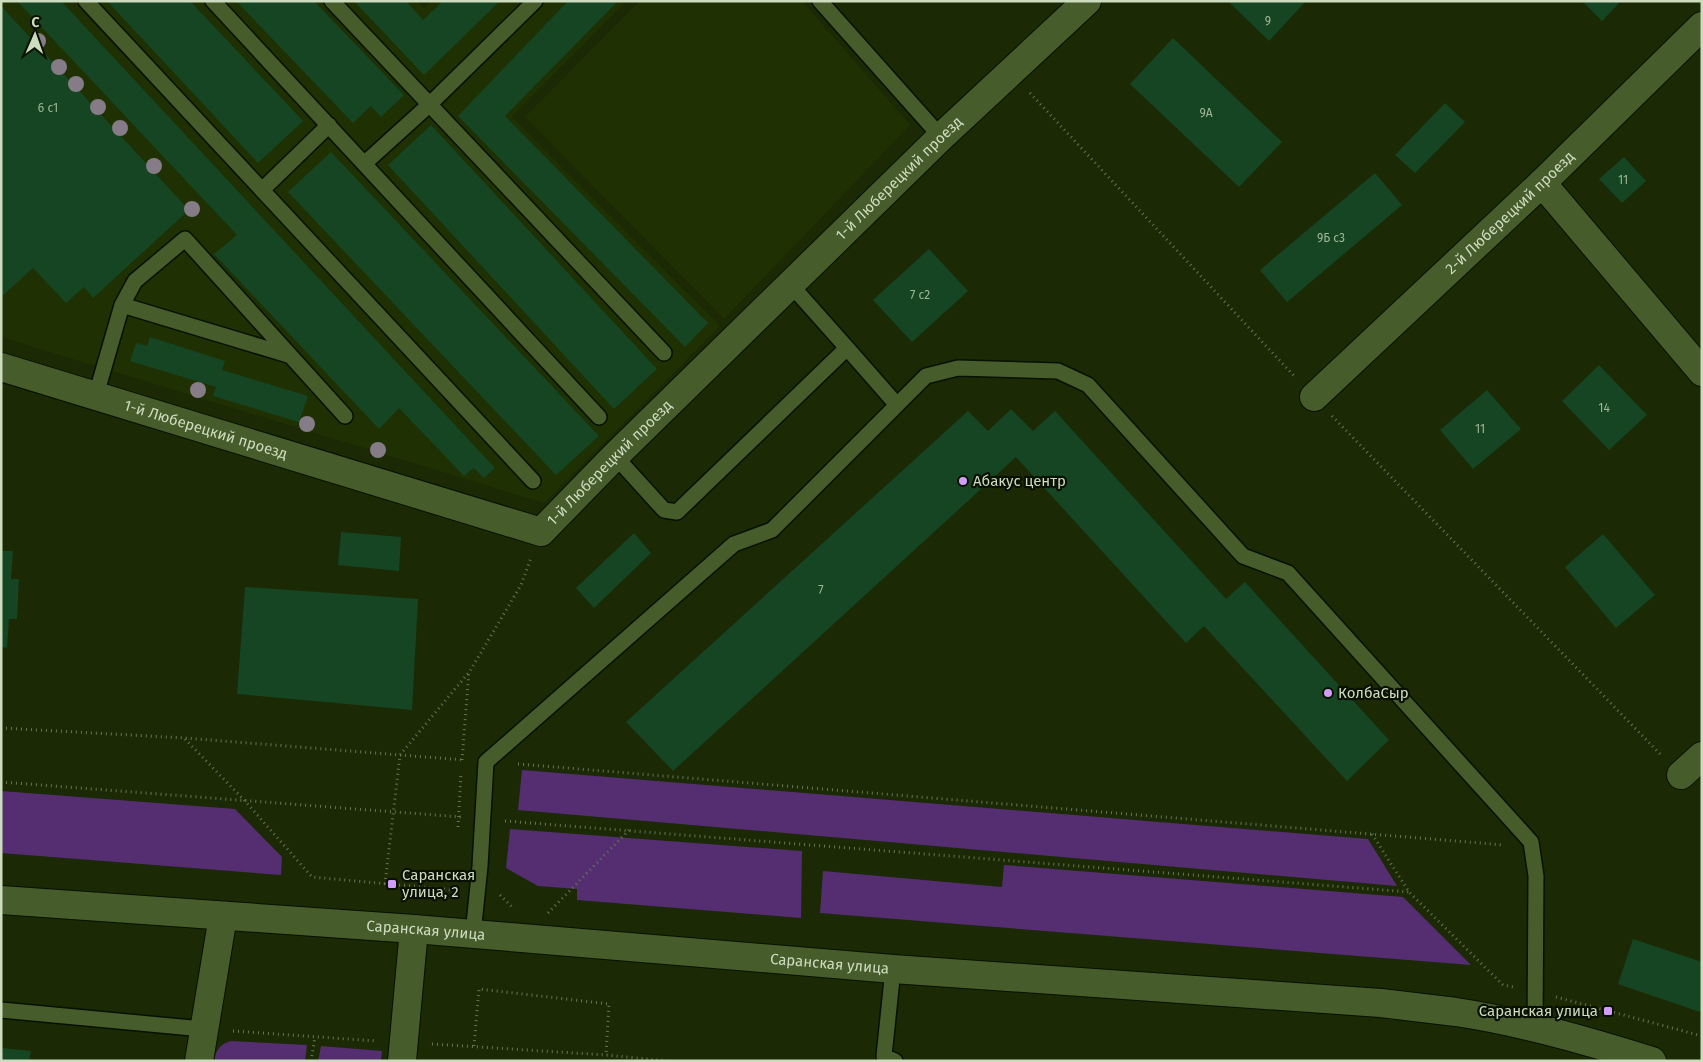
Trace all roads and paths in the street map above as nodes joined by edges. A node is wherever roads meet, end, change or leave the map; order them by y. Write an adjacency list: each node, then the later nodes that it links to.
1 (86, 1): 14 (lane)
2 (213, 1): 10 (lane)
3 (332, 1): 9 (lane)
4 (535, 1): 9 (lane)
5 (820, 1): 11 (lane)
6 (1087, 1): 8 (street, 1-й Люберецкий проезд)
7 (1702, 26): 13 (street, 2-й Люберецкий проезд)
8 (1010, 72): 11 (street, 1-й Люберецкий проезд); 23 (path)
9 (429, 105): 12 (lane); 18 (lane)
10 (329, 125): 12 (lane); 14 (lane)
11 (941, 137): 15 (street, 1-й Люберецкий проезд)
12 (365, 163): 26 (lane)
13 (1542, 183): 21 (street); 23 (street, 2-й Люберецкий проезд)
14 (262, 190): 28 (lane)
15 (791, 285): 17 (lane); 27 (street, 1-й Люберецкий проезд)
16 (122, 305): 19 (lane); 19 (lane); 22 (lane)
17 (847, 348): 24 (lane); 27 (lane)
18 (664, 353)
19 (289, 355): 25 (lane)
20 (1, 367): 22 (street, 1-й Люберецкий проезд)
21 (1702, 372)
22 (96, 395): 29 (street, 1-й Люберецкий проезд)
23 (1314, 397): 35 (path)
24 (898, 405): 34 (lane); 42 (lane)
25 (345, 416)
26 (599, 417)
27 (615, 456): 29 (street, 1-й Люберецкий проезд)
28 (533, 481)
29 (541, 532): 32 (path)
30 (1, 728): 31 (path)
31 (185, 738): 32 (path); 37 (path)
32 (400, 755): 34 (path); 38 (path)
33 (1702, 756): 35 (street)
34 (486, 762): 39 (lane); 41 (path)
35 (1681, 775)
36 (1, 782): 37 (path)
37 (244, 800): 38 (path); 44 (path)
38 (393, 811): 39 (path); 44 (path)
39 (482, 818): 40 (path); 43 (lane)
40 (629, 830): 41 (path); 46 (path)
41 (1372, 834): 42 (path)
42 (1531, 847): 52 (lane)
43 (480, 866): 44 (path); 49 (lane)
44 (385, 884)
45 (1, 900): 47 (street, Саранская улица)
46 (548, 914)
47 (223, 916): 48 (street, Саранская улица); 53 (street)
48 (414, 929): 49 (street, Саранская улица); 56 (street)
49 (473, 934): 50 (street, Саранская улица)
50 (893, 969): 52 (street, Саранская улица); 61 (lane)
51 (1, 1010): 53 (lane)
52 (1535, 1028): 62 (street, Саранская улица)
53 (203, 1029): 54 (path); 58 (street)
54 (315, 1037): 56 (path); 59 (path)
55 (474, 1046): 56 (path); 57 (path); 57 (path)
56 (403, 1052)
57 (606, 1054): 60 (path)
58 (198, 1061)
59 (311, 1061)
60 (668, 1061)
61 (895, 1061)
62 (1652, 1061)

